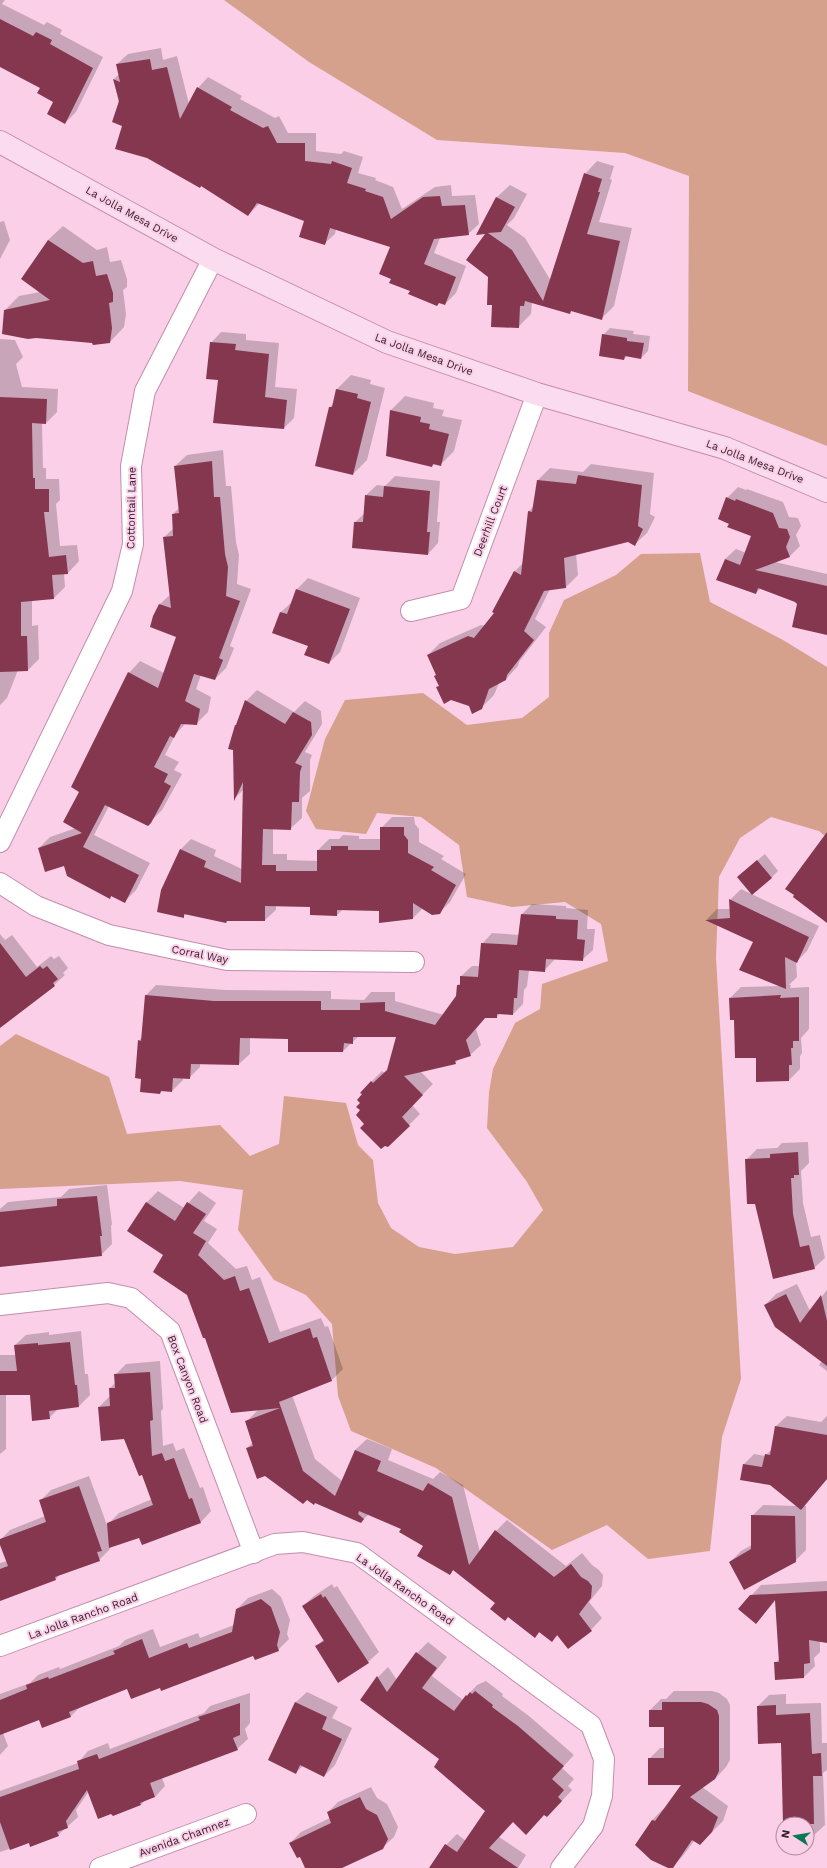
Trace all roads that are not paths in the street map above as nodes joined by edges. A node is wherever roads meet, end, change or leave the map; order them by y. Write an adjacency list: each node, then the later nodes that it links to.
1 (0, 142): 2 (street, La Jolla Mesa Drive)
2 (213, 259): 3 (street, La Jolla Mesa Drive); 6 (street, Cottontail Lane)
3 (537, 394): 4 (street, La Jolla Mesa Drive); 5 (street, Deerhill Court)
4 (827, 491)
5 (411, 610)
6 (0, 842)
7 (0, 883): 8 (street, Corral Way)
8 (414, 962)
9 (0, 1305): 10 (street, Box Canyon Road)
10 (254, 1553): 11 (street, La Jolla Rancho Road); 14 (street, La Jolla Rancho Road)
11 (0, 1646)
12 (246, 1814): 13 (street, Avenida Chamnez)
13 (100, 1868)
14 (561, 1868)

